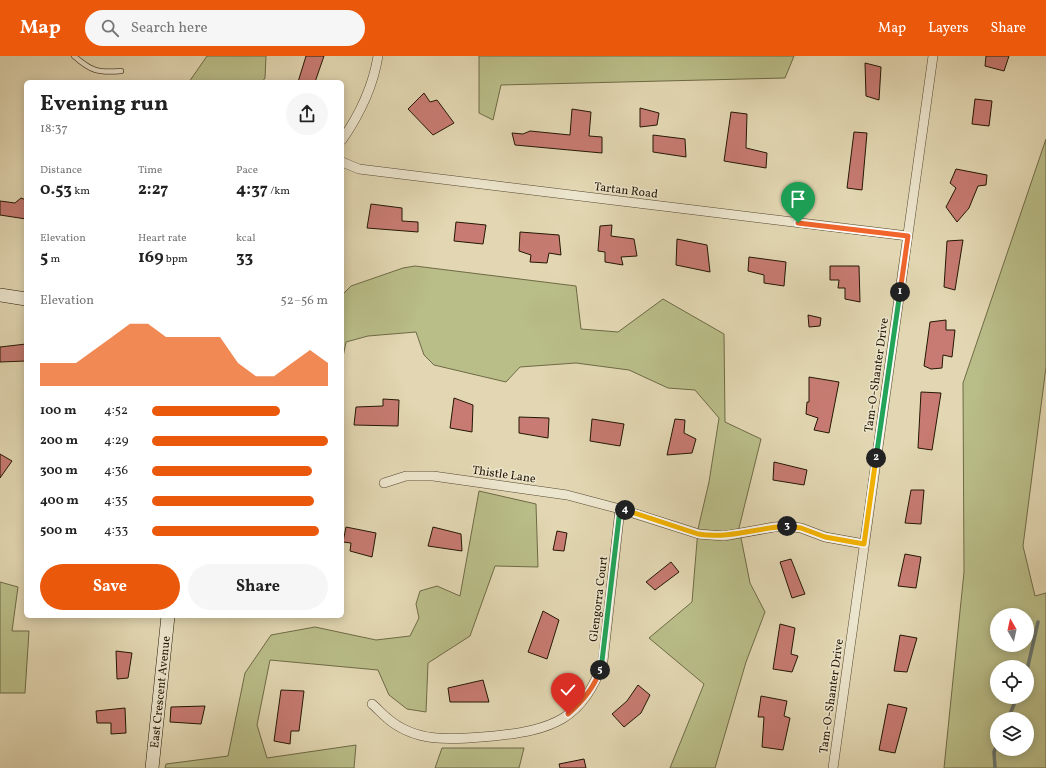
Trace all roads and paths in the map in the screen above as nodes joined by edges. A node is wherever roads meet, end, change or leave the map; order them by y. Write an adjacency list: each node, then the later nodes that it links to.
1 (74, 56): 4 (lane)
2 (378, 56): 5 (street)
3 (933, 56): 7 (street, Tam-O-Shanter Drive)
4 (120, 71)
5 (344, 137)
6 (344, 163): 7 (street, Tartan Road)
7 (908, 236): 12 (street, Tam-O-Shanter Drive)
8 (0, 295): 9 (street)
9 (24, 299)
10 (384, 483): 11 (street, Thistle Lane)
11 (620, 509): 12 (street); 14 (street, Glengorra Court)
12 (864, 544): 16 (street, Tam-O-Shanter Drive)
13 (168, 618): 15 (street, East Crescent Avenue)
14 (372, 704)
15 (152, 768)
16 (833, 768)

